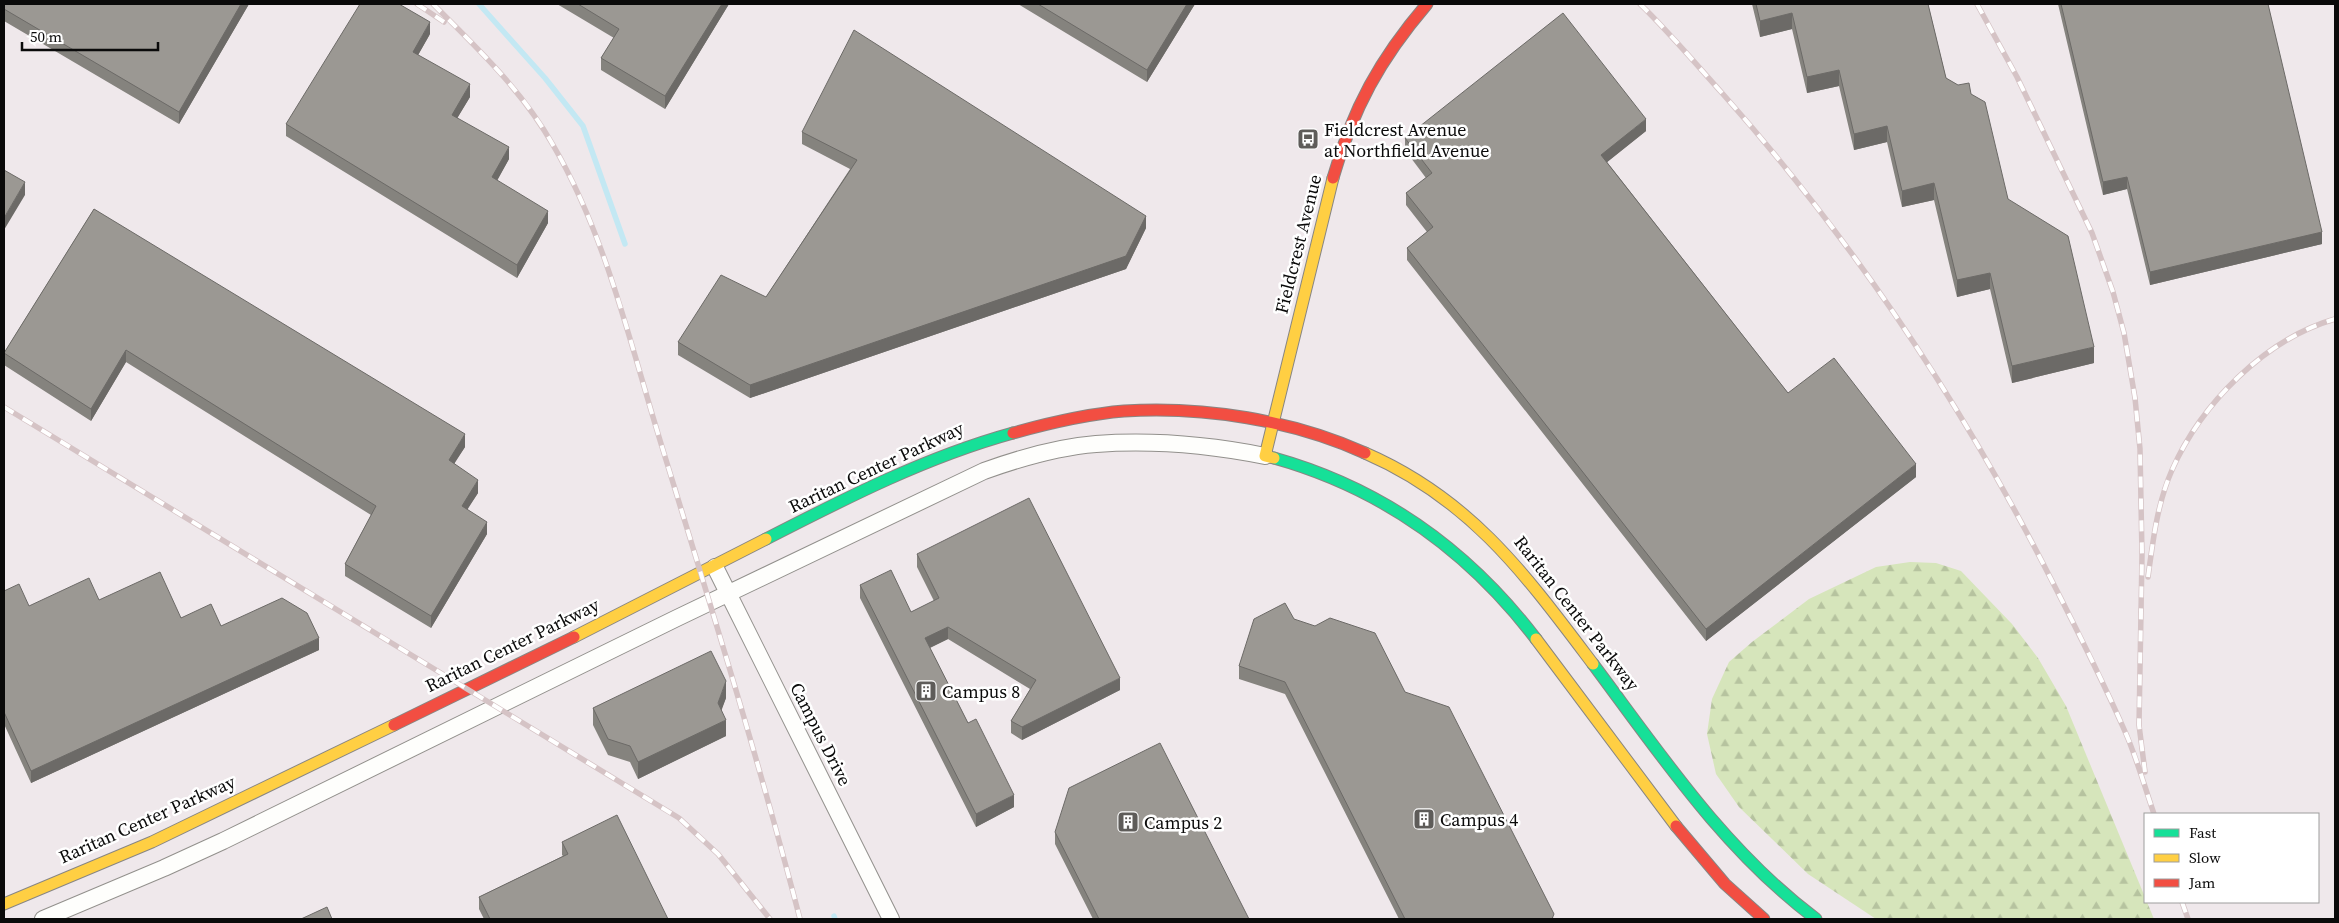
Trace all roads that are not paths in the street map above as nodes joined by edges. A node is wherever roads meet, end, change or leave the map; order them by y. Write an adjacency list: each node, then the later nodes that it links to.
1 (1427, 4): 2 (street, Fieldcrest Avenue)
2 (1272, 423): 3 (street, Fieldcrest Avenue); 4 (street, Raritan Center Parkway); 10 (street, Raritan Center Parkway)
3 (1265, 456): 5 (street); 9 (street)
4 (715, 566): 5 (street, Campus Drive); 6 (street, Raritan Center Parkway)
5 (728, 594): 7 (street); 8 (street, Campus Drive)
6 (4, 904)
7 (43, 919)
8 (891, 919)
9 (1764, 919)
10 (1816, 919)

